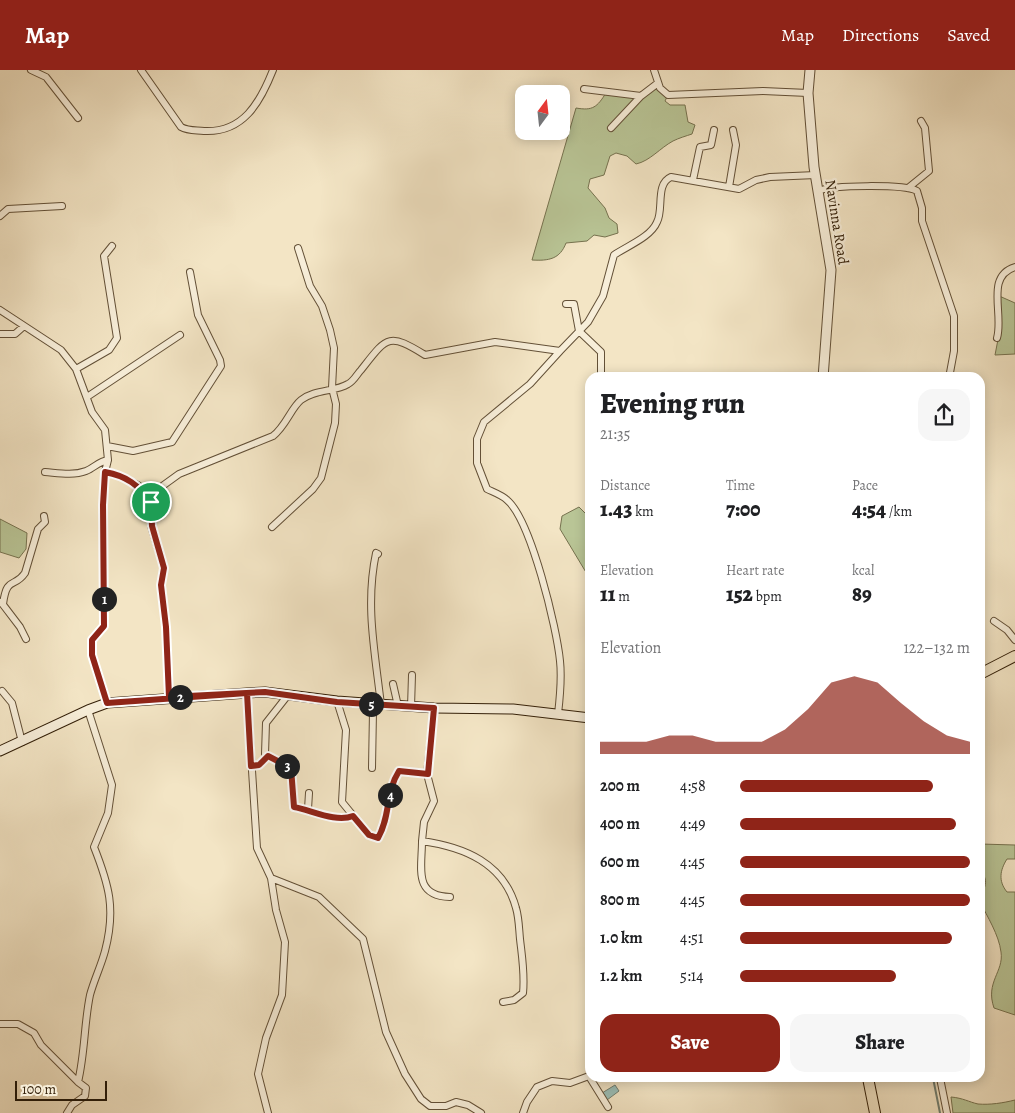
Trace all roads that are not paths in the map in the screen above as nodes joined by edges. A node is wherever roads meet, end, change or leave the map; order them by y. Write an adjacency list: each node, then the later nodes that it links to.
1 (31, 70): 10 (street)
2 (141, 70): 3 (street)
3 (273, 70)
4 (654, 70): 6 (street)
5 (810, 70): 8 (main road, Navinna Road)
6 (658, 83): 8 (street); 9 (street)
7 (584, 89): 9 (street)
8 (808, 93): 15 (main road, Navinna Road)
9 (641, 96): 12 (street)
10 (78, 118)
11 (921, 121): 18 (street)
12 (611, 128)
13 (714, 130): 16 (street)
14 (733, 130): 17 (street)
15 (816, 175): 17 (street); 19 (main road, Navinna Road)
16 (693, 180): 17 (street); 29 (street)
17 (728, 187)
18 (908, 188): 19 (street); 37 (street)
19 (818, 191): 36 (main road, Navinna Road)
20 (62, 206): 21 (street)
21 (0, 216)
22 (112, 246): 34 (street)
23 (298, 248): 38 (street)
24 (1015, 266): 32 (street)
25 (190, 272): 40 (street)
26 (566, 304): 29 (street)
27 (0, 310): 28 (street)
28 (24, 326): 30 (street); 34 (street)
29 (579, 331): 33 (street); 35 (street)
30 (0, 334)
31 (180, 335): 39 (street)
32 (997, 338)
33 (560, 351): 38 (street); 67 (street)
34 (76, 369): 39 (street)
35 (601, 372)
36 (823, 372)
37 (950, 372)
38 (332, 388): 44 (street); 46 (street)
39 (87, 397): 40 (street)
40 (107, 446): 41 (street)
41 (108, 460): 42 (street); 43 (street)
42 (45, 472)
43 (105, 472): 44 (street); 61 (street)
44 (151, 502): 59 (street)
45 (44, 516): 48 (street)
46 (272, 527)
47 (378, 554): 62 (street)
48 (1, 603): 50 (street)
49 (994, 621): 51 (street)
50 (26, 638)
51 (1015, 640)
52 (1015, 656): 53 (main road)
53 (985, 671)
54 (412, 675): 64 (street)
55 (393, 684): 63 (street)
56 (2, 691): 69 (street)
57 (247, 693): 58 (main road); 59 (main road); 72 (street)
58 (288, 695): 60 (main road); 71 (street)
59 (169, 697): 61 (main road)
60 (337, 702): 62 (main road); 77 (street)
61 (107, 703): 66 (main road)
62 (379, 704): 63 (main road); 73 (street)
63 (398, 706): 64 (main road)
64 (412, 707): 65 (main road)
65 (434, 708): 67 (main road); 74 (street)
66 (88, 710): 69 (main road); 85 (street)
67 (558, 714): 68 (main road)
68 (585, 720)
69 (22, 742): 70 (main road)
70 (0, 751)
71 (268, 756): 72 (street); 76 (street)
72 (251, 766): 79 (street)
73 (372, 768)
74 (428, 774): 77 (street); 78 (street)
75 (309, 793): 76 (street)
76 (308, 810): 77 (street)
77 (353, 816)
78 (422, 841): 80 (street); 81 (street)
79 (272, 878): 91 (street); 92 (street)
80 (450, 897)
81 (503, 1002)
82 (0, 1018): 83 (street)
83 (2, 1024): 85 (street)
84 (585, 1078): 93 (street)
85 (78, 1082): 90 (street)
86 (593, 1082): 89 (street)
87 (869, 1082): 94 (main road)
88 (941, 1082): 95 (street)
89 (608, 1107)
90 (67, 1113)
91 (268, 1113)
92 (481, 1113)
93 (523, 1113)
94 (875, 1113)
95 (947, 1113)

